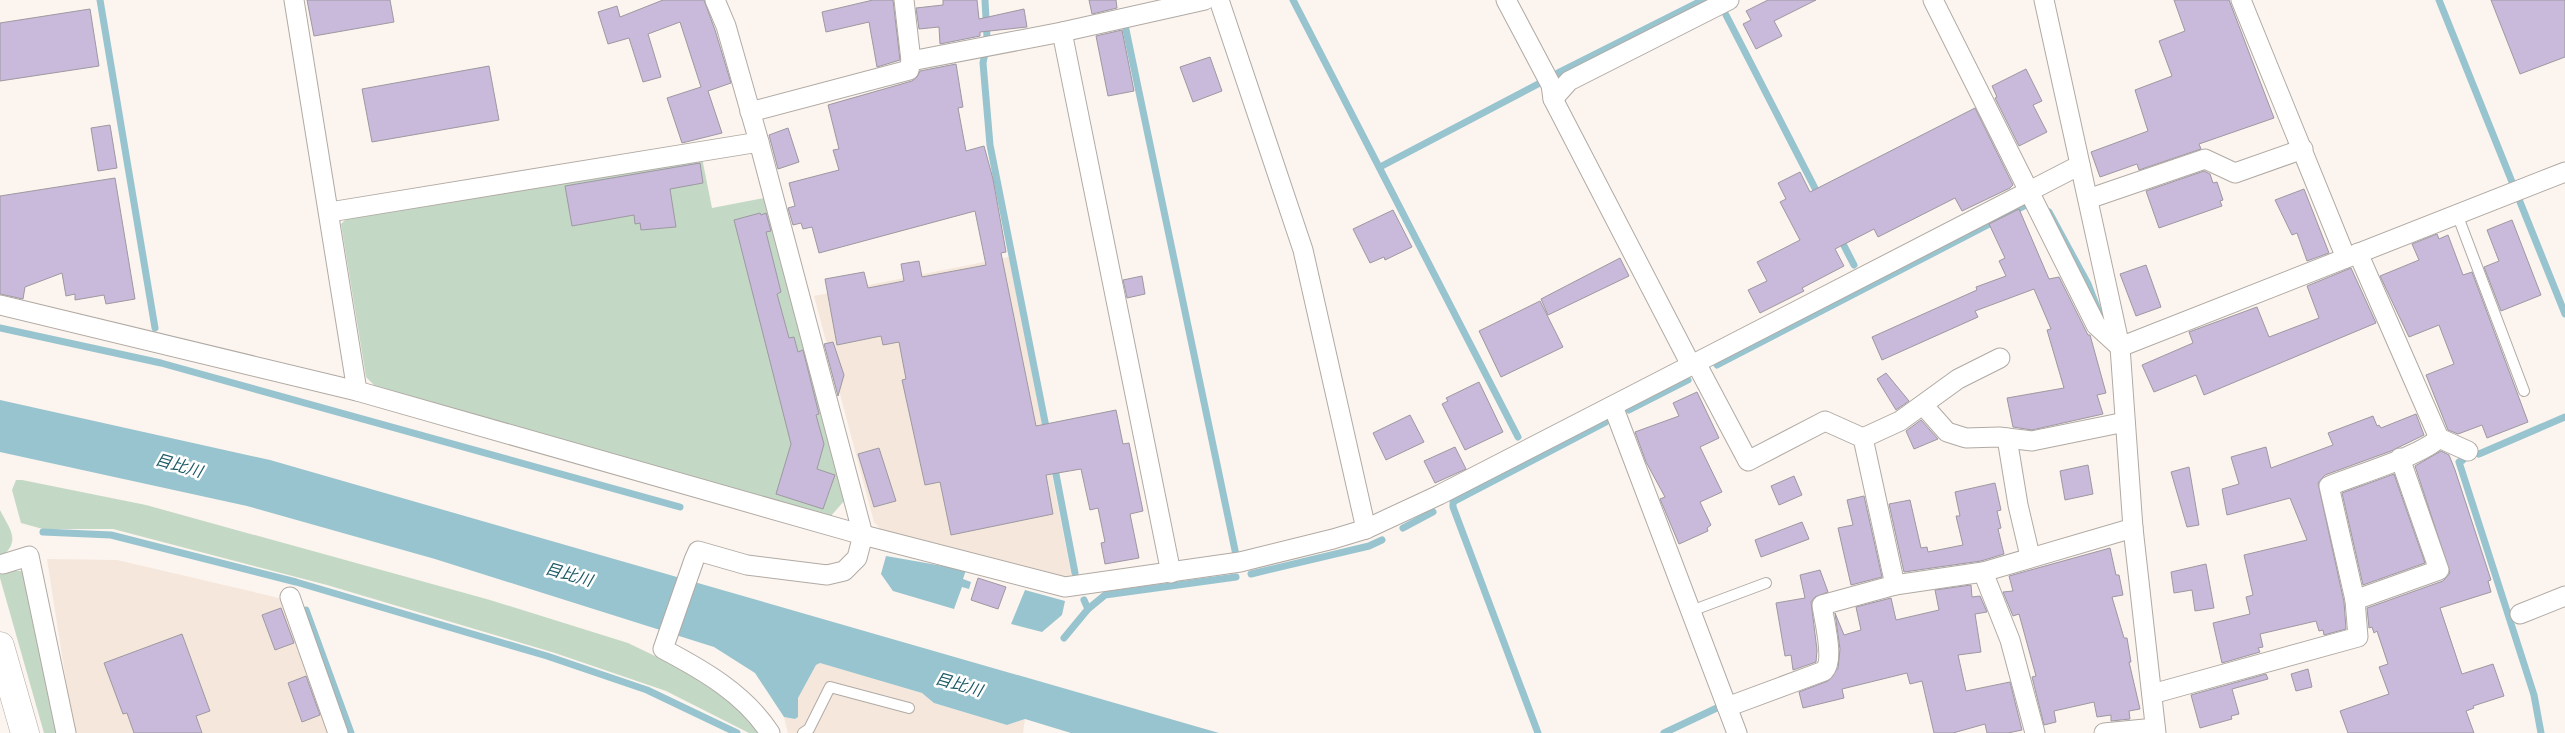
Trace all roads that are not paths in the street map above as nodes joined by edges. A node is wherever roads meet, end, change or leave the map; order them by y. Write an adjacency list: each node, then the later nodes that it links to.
1 (294, 0): 21 (street)
2 (714, 0): 14 (street)
3 (904, 0): 12 (street)
4 (1205, 0): 11 (street)
5 (1219, 0): 39 (street)
6 (1506, 0): 13 (street)
7 (1729, 0): 13 (street)
8 (1933, 0): 19 (street)
9 (2044, 0): 17 (street)
10 (2240, 0): 16 (street)
11 (1062, 32): 12 (street); 44 (street)
12 (910, 61): 14 (street)
13 (1553, 99): 27 (street)
14 (750, 112): 15 (street)
15 (759, 142): 21 (street); 40 (street)
16 (2303, 149): 20 (street); 23 (street)
17 (2080, 164): 19 (street); 20 (street)
18 (2565, 172): 22 (street)
19 (2028, 192): 25 (street); 27 (street)
20 (2088, 199): 25 (street)
21 (330, 212): 28 (street)
22 (2457, 214): 23 (street); 29 (lane)
23 (2352, 255): 25 (street); 35 (street)
24 (0, 305): 28 (street)
25 (2120, 347): 32 (street)
26 (2000, 358): 30 (street)
27 (1693, 364): 31 (street); 33 (street)
28 (357, 391): 40 (street)
29 (2524, 391)
30 (1923, 405): 33 (street); 34 (street)
31 (1613, 406): 39 (street); 50 (street)
32 (2125, 422): 34 (street); 38 (street)
33 (1863, 438): 46 (street)
34 (2007, 438): 41 (street)
35 (2439, 438): 36 (street); 37 (street)
36 (2468, 450)
37 (2400, 458): 49 (street); 49 (street)
38 (2133, 528): 41 (street); 53 (street)
39 (1366, 529): 44 (street)
40 (864, 535): 44 (street); 60 (street)
41 (2030, 556): 43 (street)
42 (3, 564): 58 (street)
43 (1983, 572): 46 (street); 63 (street)
44 (1171, 573)
45 (1766, 583): 50 (lane)
46 (1895, 585): 54 (street)
47 (2565, 596): 51 (street)
48 (290, 597): 59 (street)
49 (2355, 600): 53 (street)
50 (1691, 611): 54 (street)
51 (2520, 614)
52 (0, 646): 57 (main road)
53 (2152, 694): 56 (street)
54 (1728, 707): 62 (street)
55 (909, 708): 61 (lane)
56 (2156, 730): 64 (street)
57 (25, 733)
58 (66, 733)
59 (338, 733)
60 (770, 733)
61 (803, 733)
62 (1737, 733)
63 (2035, 733)
64 (2104, 733)

